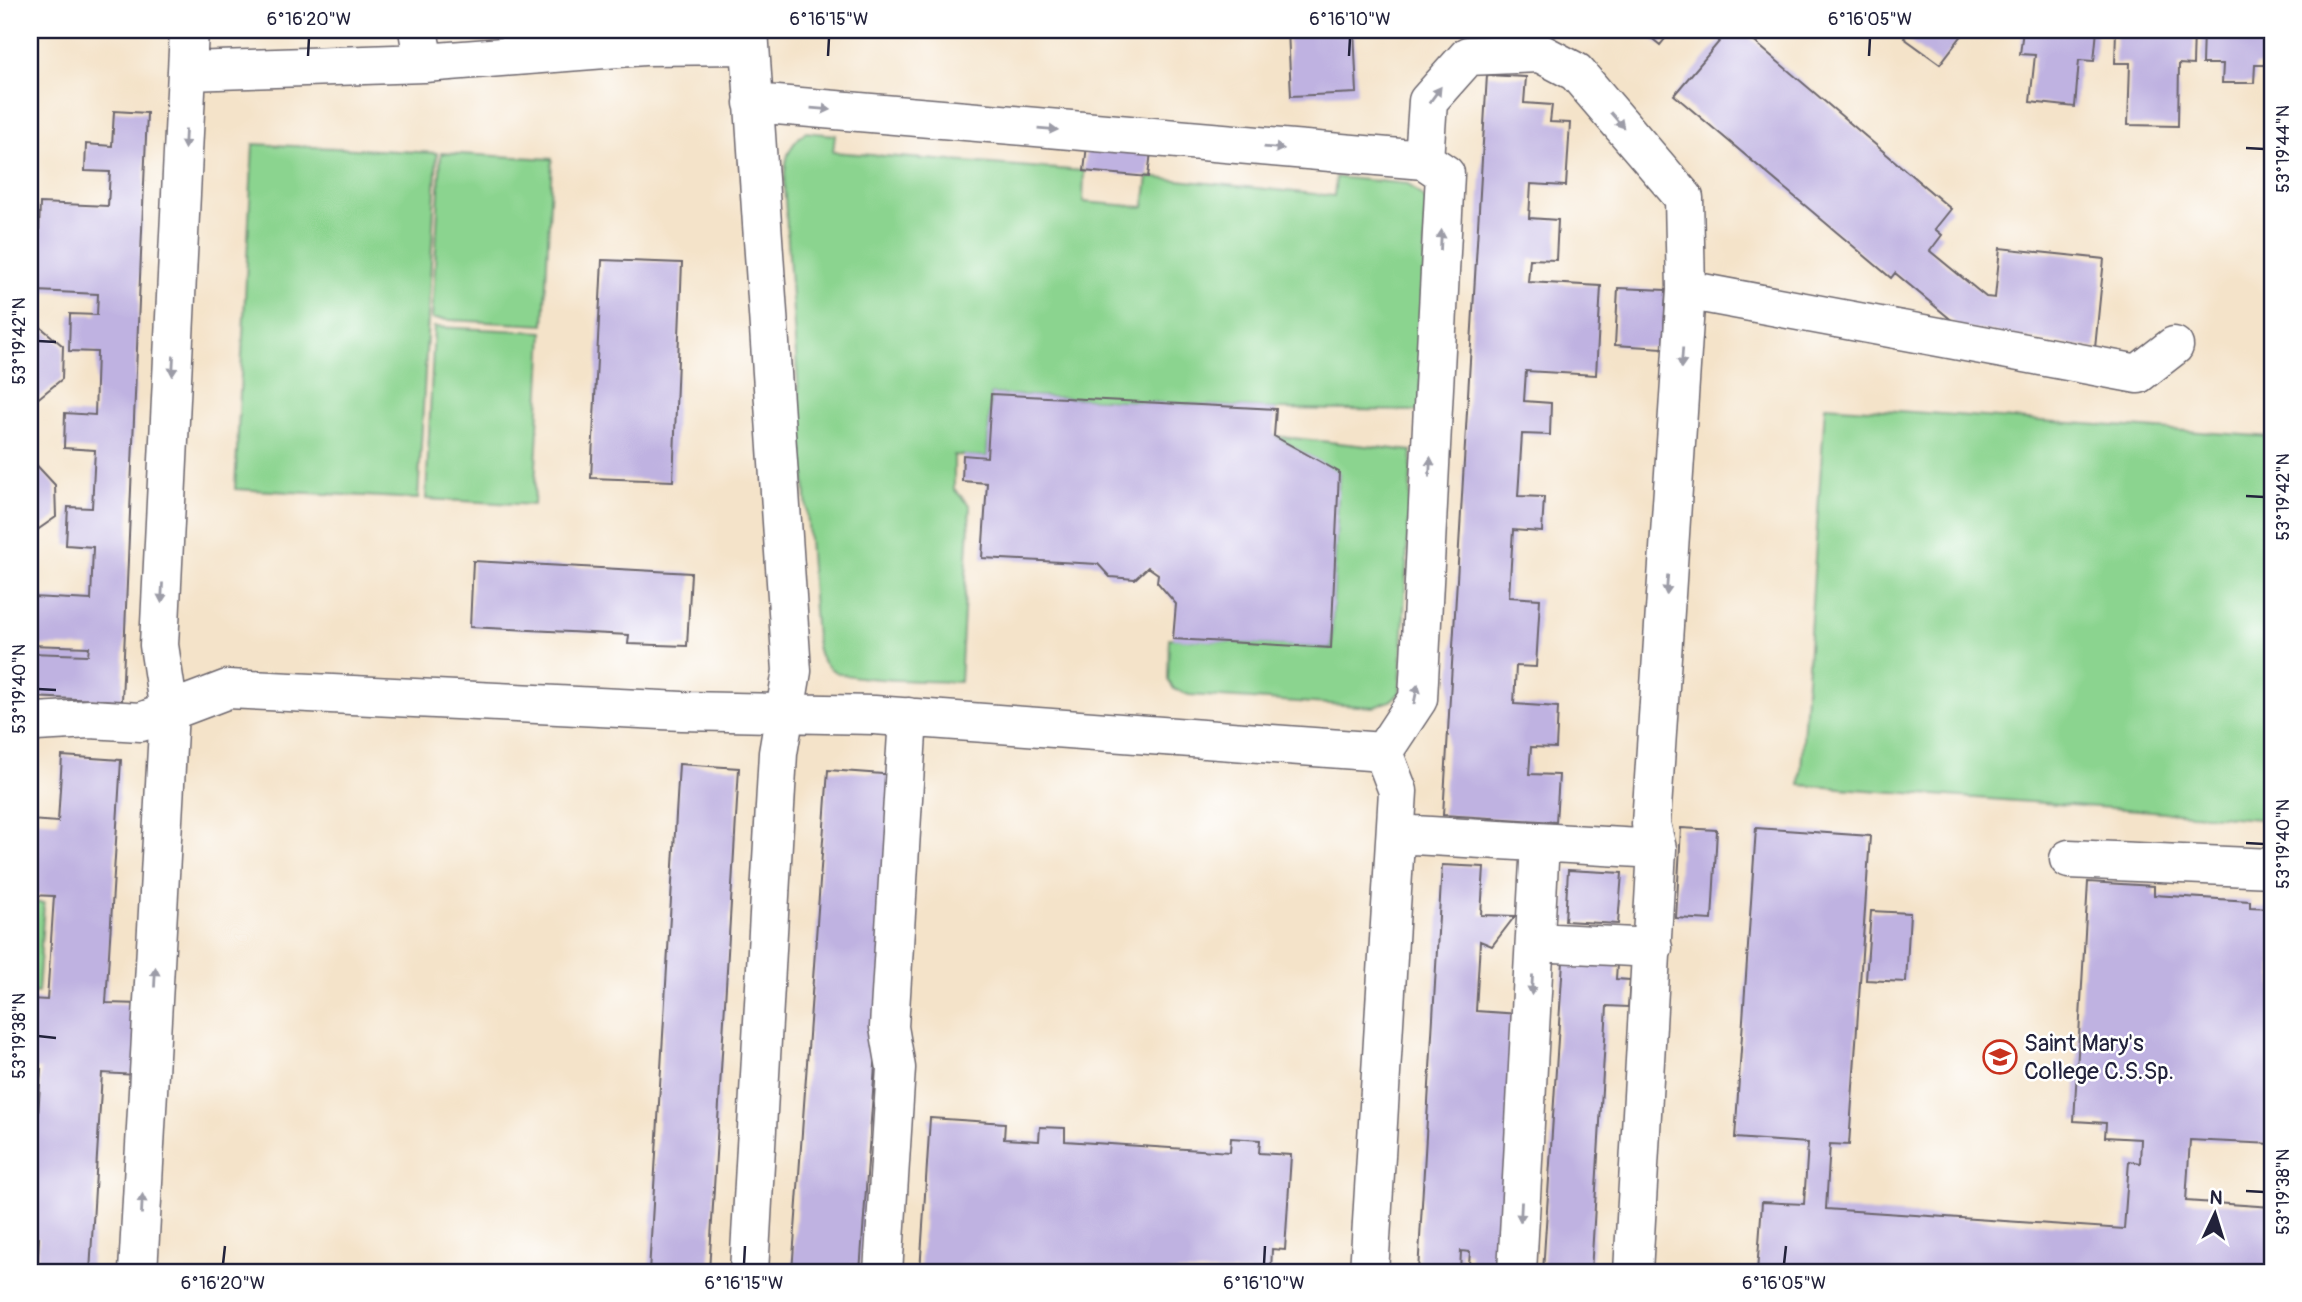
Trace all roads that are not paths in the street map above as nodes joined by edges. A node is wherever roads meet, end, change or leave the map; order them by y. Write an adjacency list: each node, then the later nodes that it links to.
1 (189, 30): 5 (lane)
2 (749, 37): 3 (lane); 6 (lane)
3 (643, 38): 4 (lane)
4 (421, 46): 5 (lane)
5 (188, 71): 10 (lane, one-way to 10)
6 (753, 103): 7 (lane, one-way to 7); 11 (lane)
7 (1424, 160): 8 (lane, one-way to 8); 14 (lane, one-way to 7)
8 (1686, 289): 9 (lane); 16 (lane, one-way to 16)
9 (2174, 346)
10 (169, 712): 11 (lane); 13 (lane); 22 (lane, one-way to 10)
11 (783, 713): 12 (lane); 23 (lane)
12 (908, 717): 14 (lane); 24 (lane)
13 (30, 725)
14 (1383, 752): 15 (lane)
15 (1396, 834): 17 (lane); 25 (lane)
16 (1654, 837): 17 (lane); 21 (lane)
17 (1540, 843): 20 (lane)
18 (2069, 859): 19 (lane)
19 (2272, 868)
20 (1535, 942): 21 (lane); 26 (lane, one-way to 26)
21 (1653, 948): 27 (lane)
22 (138, 1272)
23 (748, 1272)
24 (883, 1272)
25 (1369, 1272)
26 (1517, 1272)
27 (1633, 1272)

